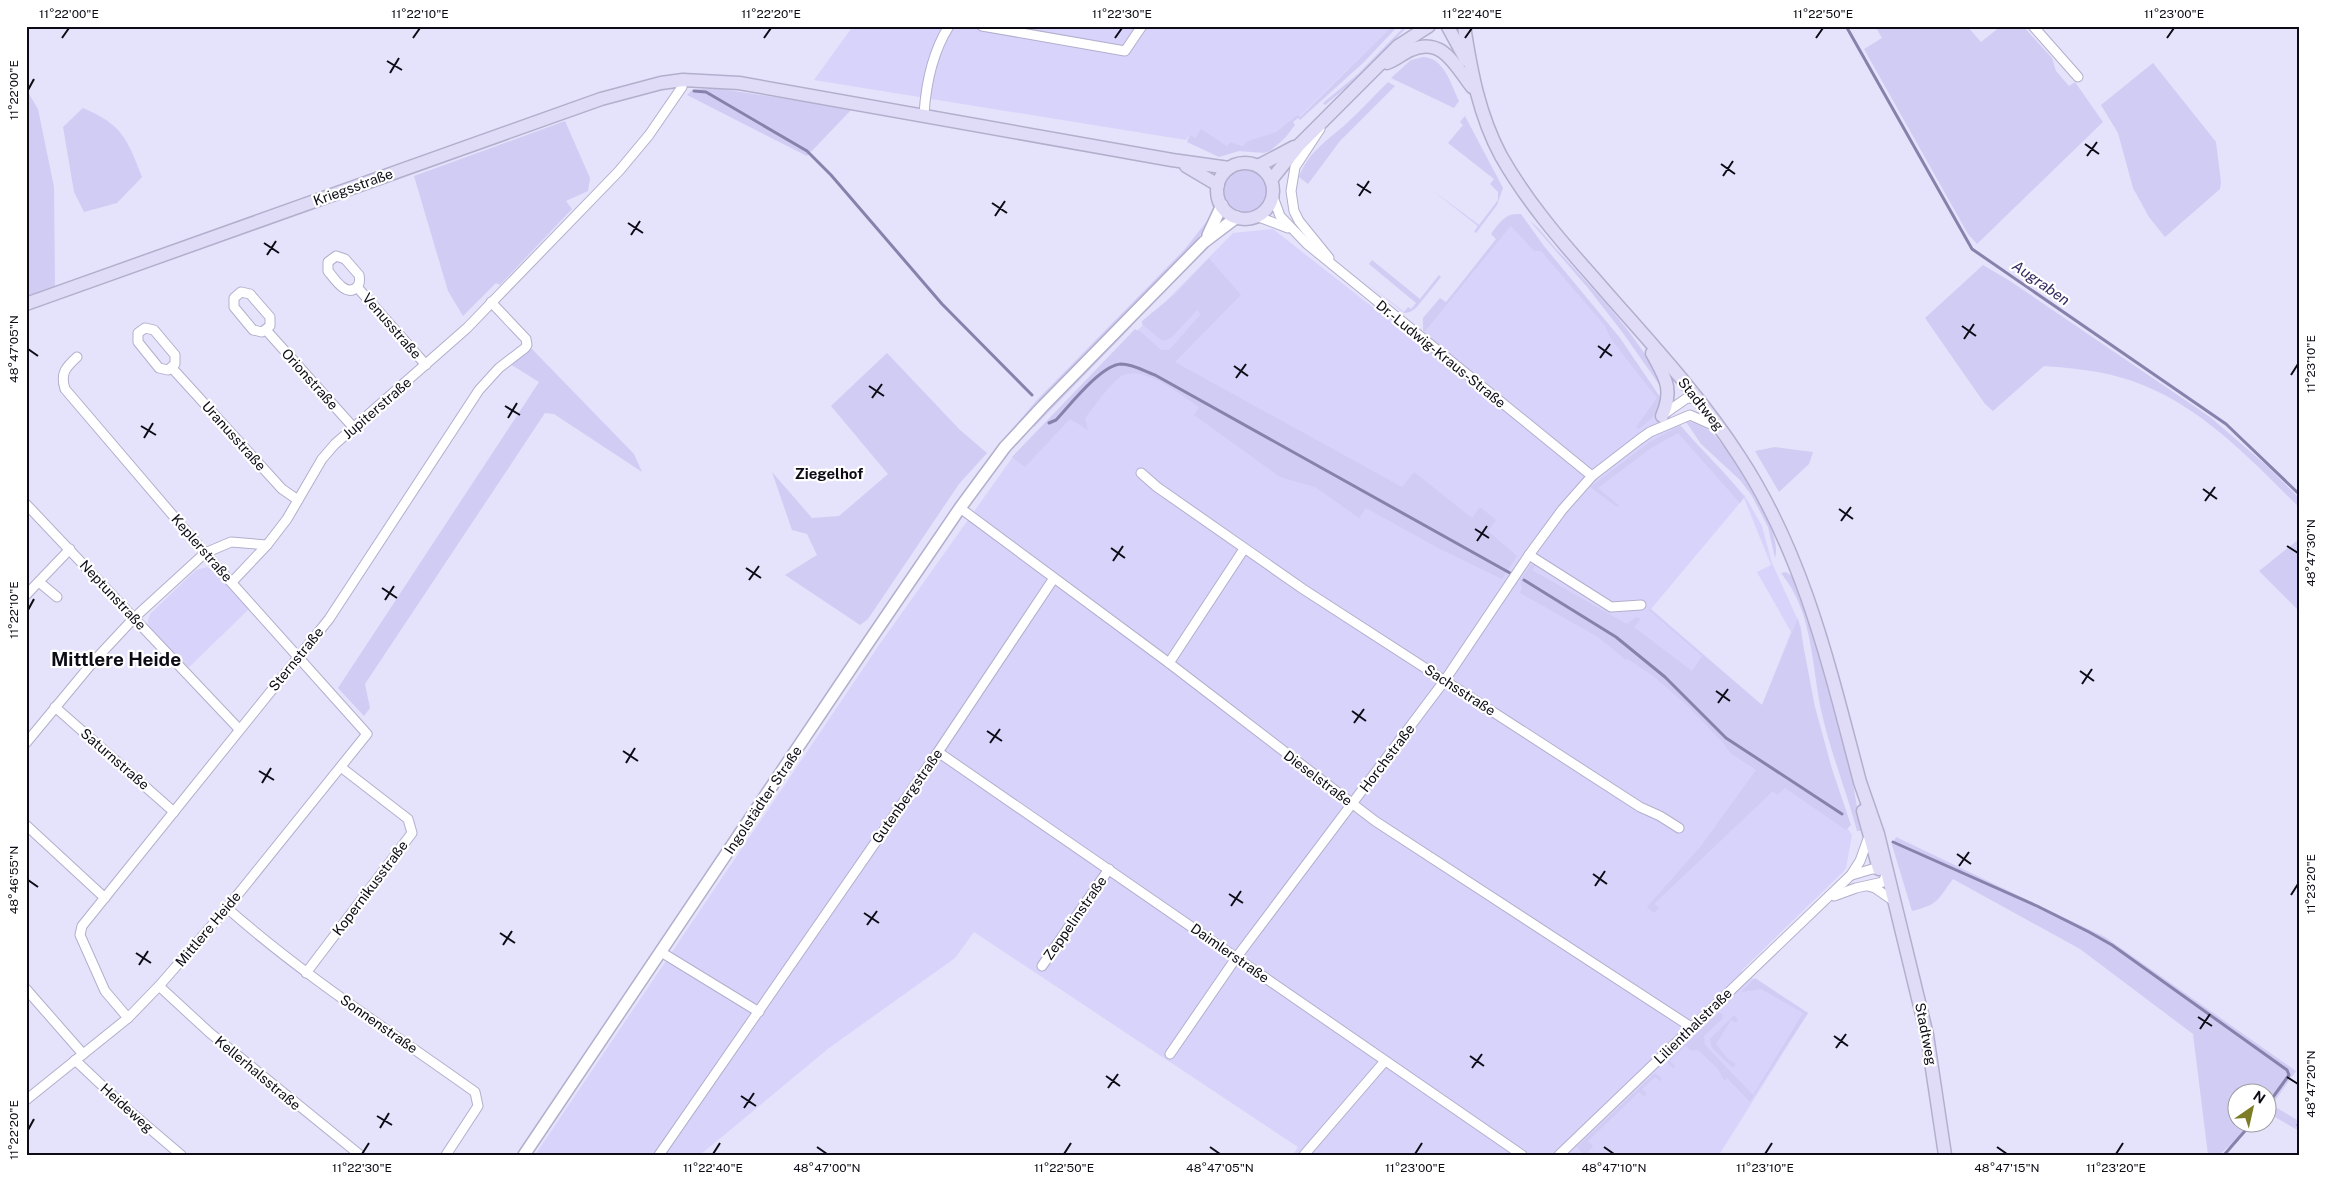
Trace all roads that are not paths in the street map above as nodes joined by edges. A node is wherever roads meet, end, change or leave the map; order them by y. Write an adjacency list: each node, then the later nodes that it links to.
1 (949, 26): 16 (street)
2 (982, 26): 3 (street)
3 (1142, 26)
4 (1410, 26): 10 (main road)
5 (1429, 26): 10 (main road)
6 (1435, 26): 9 (main road)
7 (1464, 26): 12 (main road, Stadtweg)
8 (2033, 26): 13 (street)
9 (1450, 27): 12 (main road, Stadtweg)
10 (1398, 46): 11 (main road)
11 (1380, 65): 15 (main road); 17 (main road)
12 (1470, 67): 15 (main road, Stadtweg)
13 (2078, 77)
14 (683, 80): 16 (main road, Kriegsstraße); 32 (street, Jupiterstraße); 33 (main road, Kriegsstraße)
15 (1474, 90): 35 (main road, Stadtweg)
16 (924, 114): 19 (main road, Kriegsstraße)
17 (1322, 123): 18 (main road); 30 (street)
18 (1299, 145): 20 (main road); 22 (main road)
19 (1172, 160): 21 (main road); 23 (main road)
20 (1258, 166): 21 (main road); 22 (main road)
21 (1229, 168): 23 (main road)
22 (1271, 180): 24 (main road)
23 (1218, 185): 25 (main road)
24 (1273, 197): 26 (main road); 28 (street, Dr.-Ludwig-Kraus-Straße)
25 (1222, 205): 27 (main road); 29 (street)
26 (1256, 216): 27 (main road); 28 (street, Dr.-Ludwig-Kraus-Straße)
27 (1237, 217): 29 (street)
28 (1292, 230): 30 (street, Dr.-Ludwig-Kraus-Straße)
29 (1204, 242): 48 (street, Ingolstädter Straße)
30 (1336, 269): 45 (street, Dr.-Ludwig-Kraus-Straße)
31 (357, 287): 37 (street, Venusstraße)
32 (491, 302): 37 (street, Jupiterstraße); 61 (street, Sternstraße)
33 (26, 304)
34 (266, 330): 34 (street, Orionstraße); 41 (street, Orionstraße)
35 (1642, 333): 39 (main road, Stadtweg); 40 (main road)
36 (78, 357): 52 (street, Keplerstraße)
37 (426, 365): 41 (street, Jupiterstraße)
38 (172, 368): 38 (street, Uranusstraße); 46 (street, Uranusstraße)
39 (1698, 399): 40 (street, Horchstraße); 42 (main road, Stadtweg)
40 (1662, 416): 43 (street, Horchstraße)
41 (354, 428): 46 (street, Jupiterstraße)
42 (1721, 429): 43 (street, Horchstraße); 70 (main road, Stadtweg)
43 (1650, 432): 45 (street, Horchstraße)
44 (1141, 473): 51 (street, Sachsstraße)
45 (1592, 476): 53 (street, Horchstraße)
46 (298, 500): 49 (street, Jupiterstraße)
47 (26, 504): 50 (street, Neptunstraße)
48 (960, 508): 54 (street, Dieselstraße); 85 (street, Ingolstädter Straße)
49 (267, 545): 52 (street); 56 (street, Jupiterstraße)
50 (70, 549): 55 (street, Neptunstraße); 60 (street, Neptunstraße)
51 (1244, 549): 62 (street); 63 (street, Sachsstraße)
52 (205, 553): 56 (street, Keplerstraße); 60 (street)
53 (1529, 555): 59 (street); 63 (street, Horchstraße)
54 (1054, 578): 62 (street, Dieselstraße); 68 (street, Gutenbergstraße)
55 (39, 582): 57 (street, Neptunstraße); 58 (street)
56 (232, 582): 61 (street, Keplerstraße)
57 (26, 595)
58 (57, 597)
59 (1641, 606)
60 (134, 618): 64 (street); 65 (street, Neptunstraße)
61 (299, 658): 65 (street, Sternstraße); 66 (street, Keplerstraße)
62 (1169, 663): 71 (street, Dieselstraße)
63 (1445, 680): 71 (street, Horchstraße); 74 (street, Sachsstraße)
64 (55, 707): 67 (street); 72 (street, Saturnstraße)
65 (239, 729): 72 (street, Sternstraße)
66 (367, 734): 69 (street, Mittlere Heide)
67 (26, 743)
68 (938, 752): 76 (street, Daimlerstraße); 91 (street, Gutenbergstraße)
69 (342, 768): 83 (street, Mittlere Heide); 88 (street, Kopernikusstraße)
70 (1860, 782): 75 (main road, Stadtweg); 77 (main road, Stadtweg)
71 (1352, 804): 86 (street, Horchstraße); 93 (street, Dieselstraße)
72 (174, 812): 80 (street, Sternstraße)
73 (26, 824): 80 (street)
74 (1679, 828)
75 (1869, 836): 77 (main road, Stadtweg); 78 (street, Lilienthalstraße)
76 (1109, 869): 86 (street, Daimlerstraße); 87 (street, Zeppelinstraße)
77 (1885, 872): 78 (street); 79 (street, Lilienthalstraße); 82 (main road, Stadtweg); 84 (main road, Stadtweg)
78 (1851, 875): 81 (street, Lilienthalstraße)
79 (1868, 886): 81 (street, Lilienthalstraße); 82 (street)
80 (105, 898): 92 (street, Sternstraße)
81 (1829, 898): 93 (street, Lilienthalstraße)
82 (1891, 899): 84 (main road, Stadtweg)
83 (226, 908): 88 (street, Sonnenstraße); 89 (street, Mittlere Heide)
84 (1898, 915): 107 (main road, Stadtweg)
85 (662, 952): 91 (street); 102 (street, Ingolstädter Straße)
86 (1236, 958): 95 (street, Horchstraße); 97 (street, Daimlerstraße)
87 (1042, 966)
88 (306, 973): 101 (street, Sonnenstraße)
89 (159, 986): 92 (street, Mittlere Heide); 100 (street, Kellerhalsstraße)
90 (26, 989): 94 (street)
91 (759, 1012): 103 (street, Gutenbergstraße)
92 (128, 1018): 94 (street, Mittlere Heide)
93 (1691, 1026): 106 (street, Lilienthalstraße)
94 (83, 1054): 96 (street, Mittlere Heide)
95 (1170, 1054)
96 (75, 1060): 98 (street, Mittlere Heide); 99 (street, Heideweg)
97 (1385, 1061): 104 (street); 105 (street, Daimlerstraße)
98 (26, 1100)
99 (182, 1155)
100 (360, 1155)
101 (446, 1155)
102 (524, 1155)
103 (659, 1155)
104 (1304, 1155)
105 (1522, 1155)
106 (1559, 1155)
107 (1945, 1155)

